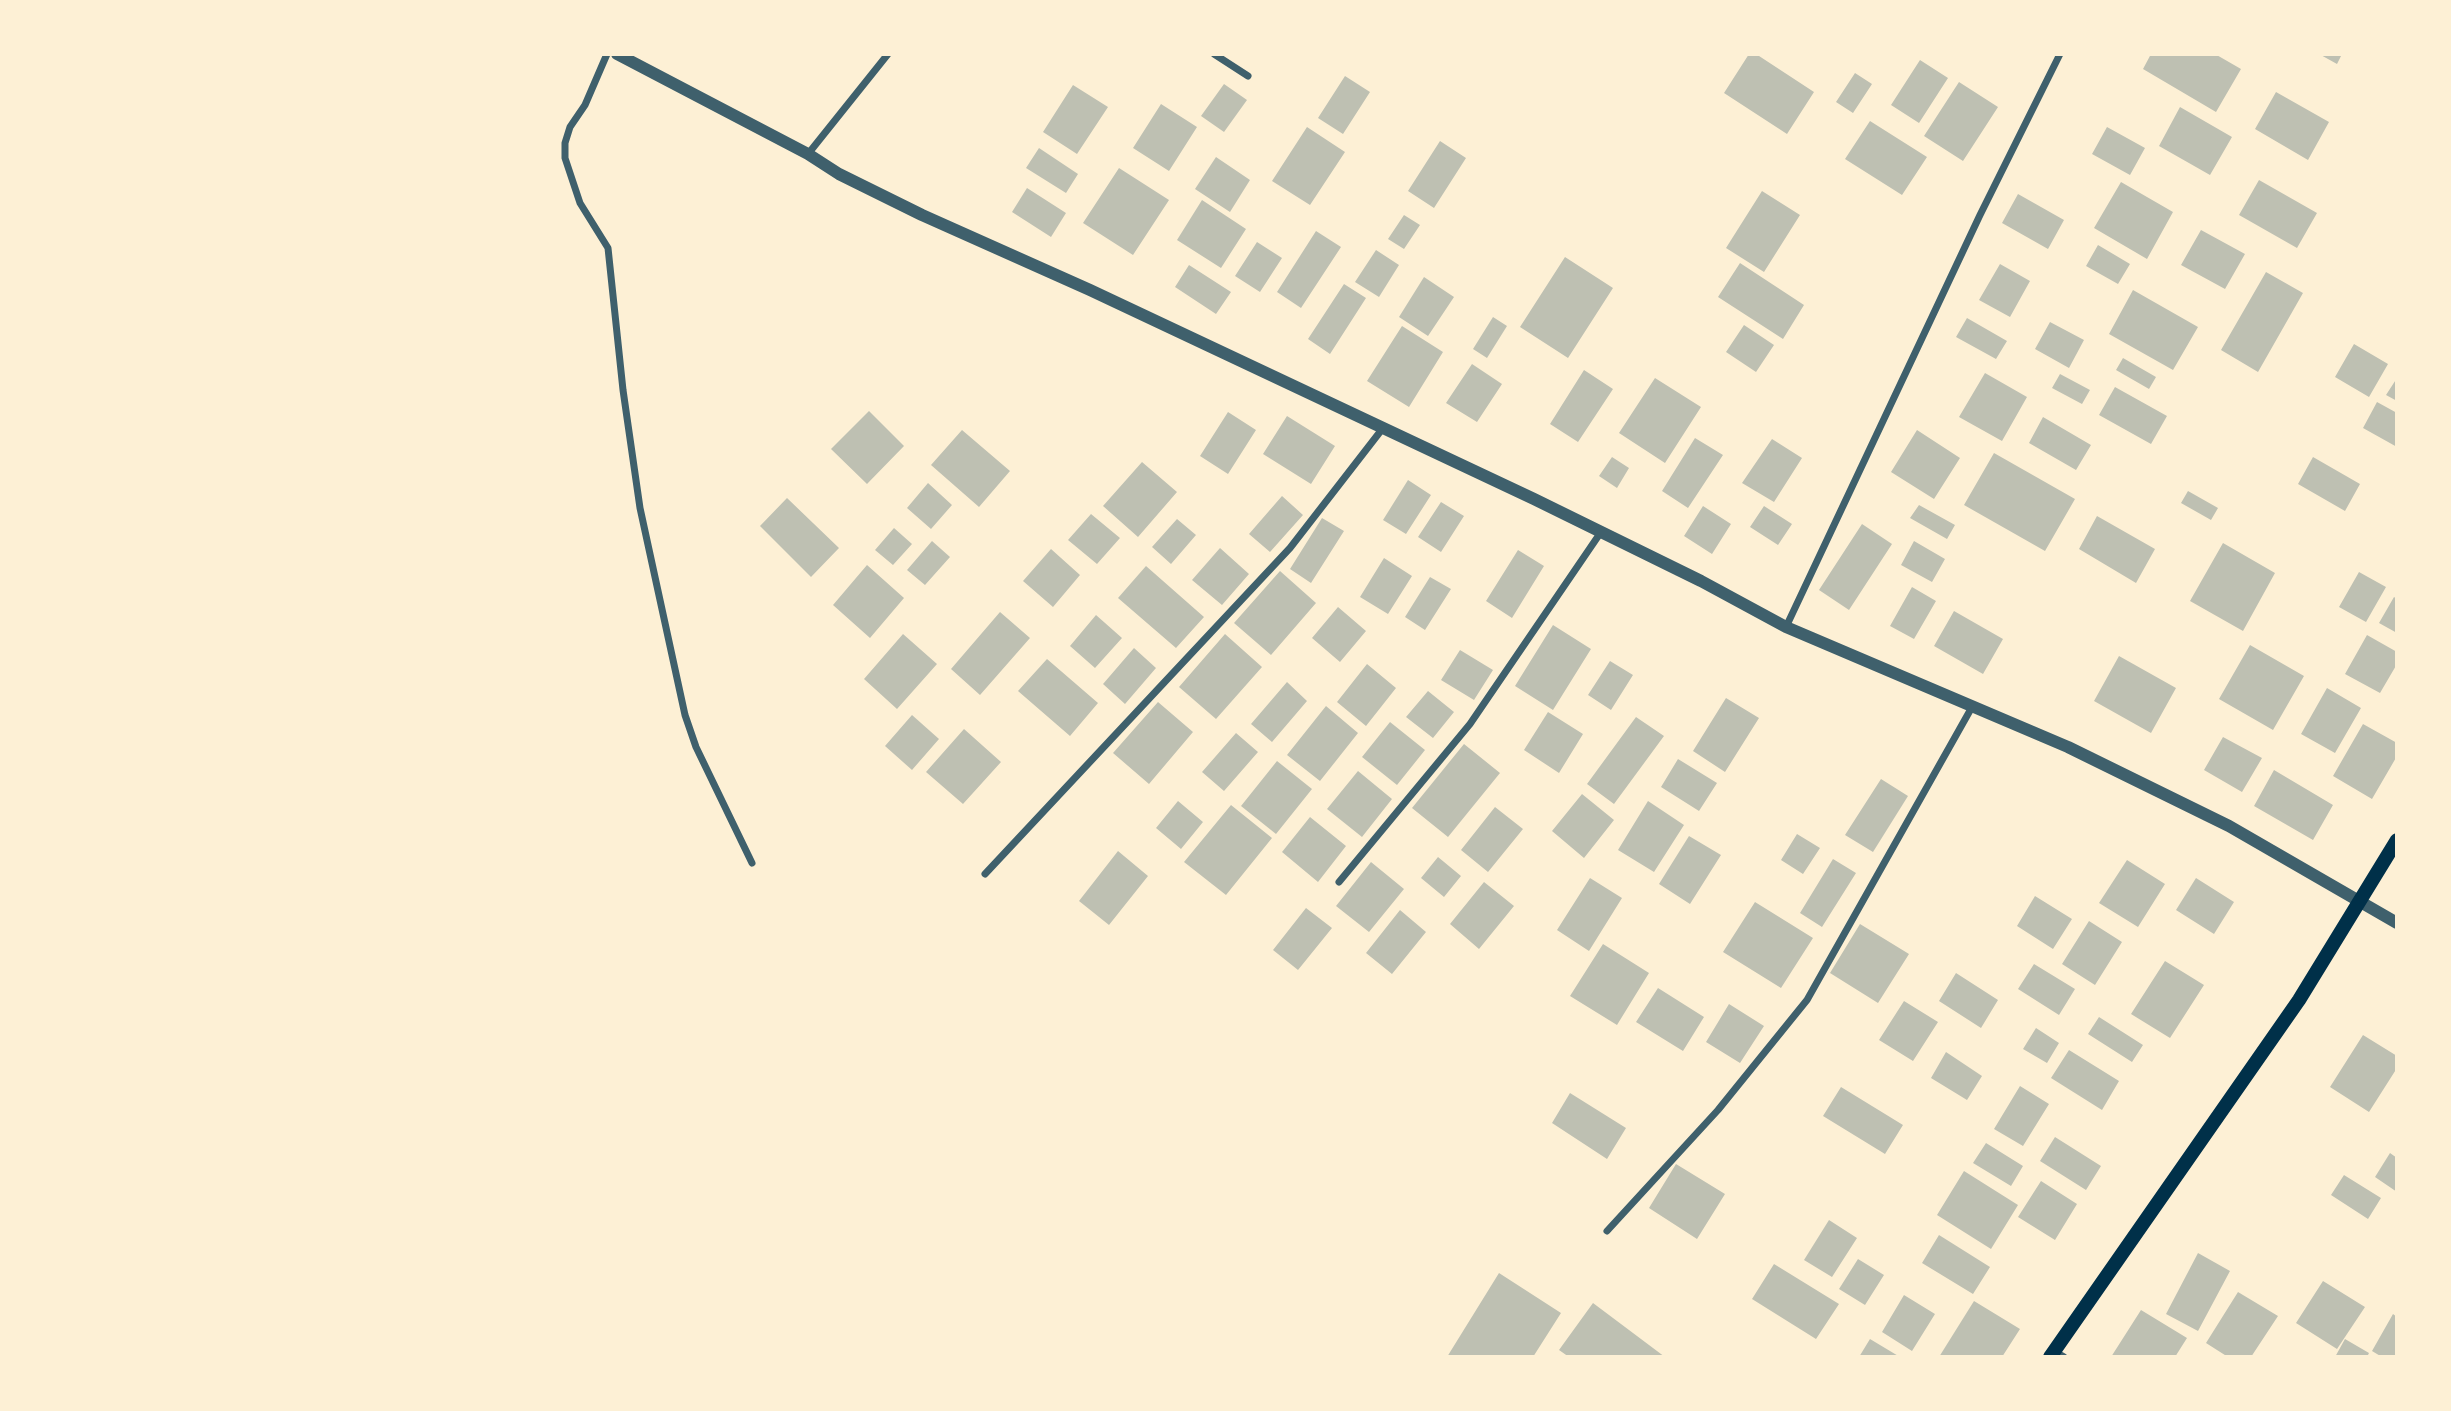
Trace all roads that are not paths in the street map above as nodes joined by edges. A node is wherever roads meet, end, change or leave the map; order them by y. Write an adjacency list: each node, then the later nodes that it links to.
1 (607, 54): 13 (street)
2 (617, 54): 7 (street)
3 (888, 54): 7 (street)
4 (1213, 54): 6 (street)
5 (2060, 54): 10 (street)
6 (1248, 76)
7 (808, 154): 8 (street)
8 (1383, 428): 9 (street); 14 (street)
9 (1601, 532): 10 (street); 15 (street)
10 (1786, 627): 11 (street)
11 (1972, 707): 16 (street); 18 (street)
12 (2397, 840): 16 (main road)
13 (752, 863)
14 (985, 874)
15 (1339, 882)
16 (2360, 903): 17 (street); 19 (main road)
17 (2397, 923)
18 (1607, 1231)
19 (2056, 1355)

